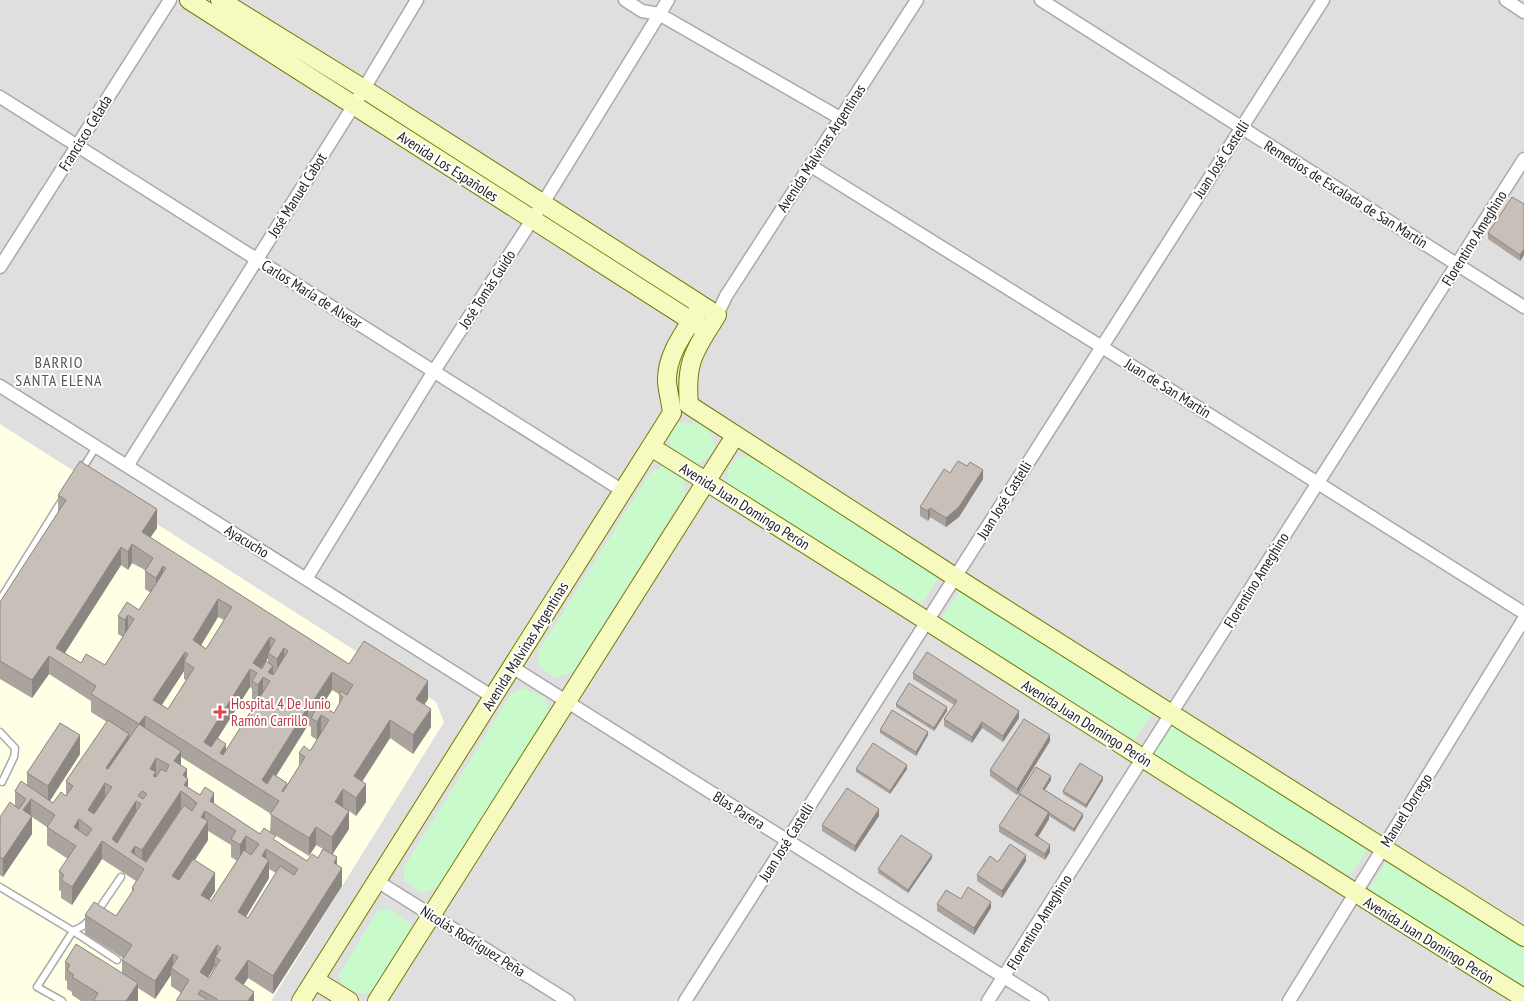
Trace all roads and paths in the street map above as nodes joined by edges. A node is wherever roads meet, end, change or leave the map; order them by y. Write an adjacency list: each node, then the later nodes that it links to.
1 (170, 0): 18 (street, Francisco Celada)
2 (189, 0): 15 (main road, Avenida Los Españoles)
3 (220, 0): 13 (main road, Avenida Los Españoles)
4 (417, 0): 13 (street, José Manuel Cabot)
5 (625, 0): 12 (street)
6 (668, 0): 12 (street, José Tomás Guido)
7 (917, 0): 16 (street, Avenida Malvinas Argentinas)
8 (1041, 0): 17 (street, Remedios de Escalada de San Martín)
9 (1323, 0): 17 (street, Juan José Castelli)
10 (1506, 0): 11 (street)
11 (1524, 12)
12 (659, 14): 16 (street); 21 (street, José Tomás Guido)
13 (364, 89): 15 (street, José Manuel Cabot); 21 (main road, Avenida Los Españoles)
14 (0, 96): 18 (street, Carlos María de Alvear)
15 (354, 105): 22 (main road, Avenida Los Españoles); 23 (street, José Manuel Cabot)
16 (840, 118): 20 (street, Avenida Malvinas Argentinas)
17 (1241, 128): 24 (street, Remedios de Escalada de San Martín); 32 (street, Juan José Castelli)
18 (77, 146): 23 (street, Carlos María de Alvear); 25 (street, Francisco Celada)
19 (1524, 159): 24 (street, Florentino Ameghino)
20 (811, 166): 26 (street, Avenida Malvinas Argentinas); 32 (street, Juan de San Martín)
21 (543, 203): 22 (street, José Tomás Guido); 27 (main road, Avenida Los Españoles)
22 (532, 220): 30 (main road, Avenida Los Españoles); 33 (street, José Tomás Guido)
23 (257, 259): 33 (street, Carlos María de Alvear); 38 (street, José Manuel Cabot)
24 (1457, 264): 28 (street, Remedios de Escalada de San Martín); 41 (street, Florentino Ameghino)
25 (0, 267)
26 (726, 296): 27 (street); 29 (street, Avenida Malvinas Argentinas)
27 (701, 306): 29 (main road, Avenida Los Españoles); 30 (main road, Avenida Malvinas Argentinas)
28 (1524, 307)
29 (717, 315): 31 (main road, Avenida Malvinas Argentinas)
30 (692, 321): 31 (main road, Avenida Los Españoles); 37 (main road, Avenida Malvinas Argentinas)
31 (707, 331): 35 (main road, Avenida Malvinas Argentinas)
32 (1102, 346): 41 (street, Juan de San Martín); 44 (street, Juan José Castelli)
33 (434, 371): 42 (street, Carlos María de Alvear); 45 (street, José Tomás Guido)
34 (0, 386): 36 (street, Ayacucho)
35 (735, 436): 40 (main road); 44 (main road)
36 (96, 446): 38 (street, Ayacucho); 39 (lane)
37 (651, 447): 40 (main road, Avenida Juan Domingo Perón); 42 (main road, Avenida Malvinas Argentinas)
38 (126, 466): 45 (street, Ayacucho)
39 (76, 478)
40 (706, 481): 49 (main road, Avenida Juan Domingo Perón); 52 (main road)
41 (1318, 483): 47 (street, Juan de San Martín); 53 (street, Florentino Ameghino)
42 (623, 492): 50 (main road, Avenida Malvinas Argentinas)
43 (66, 493): 46 (lane)
44 (955, 577): 49 (street, Juan José Castelli); 53 (main road)
45 (306, 579): 51 (street, Ayacucho)
46 (0, 600)
47 (1524, 613)
48 (1524, 619): 58 (street, Manuel Dorrego)
49 (927, 621): 55 (main road, Avenida Juan Domingo Perón); 57 (street, Juan José Castelli)
50 (512, 667): 51 (main road, Avenida Malvinas Argentinas); 52 (street, Blas Parera)
51 (493, 697): 60 (main road, Avenida Malvinas Argentinas)
52 (567, 701): 57 (street, Blas Parera); 63 (main road)
53 (1171, 714): 55 (street, Florentino Ameghino); 58 (main road)
54 (0, 732): 56 (lane)
55 (1143, 758): 62 (main road, Avenida Juan Domingo Perón); 67 (street, Florentino Ameghino)
56 (2, 782)
57 (787, 841): 67 (street, Blas Parera); 75 (street, Juan José Castelli)
58 (1382, 848): 62 (street, Manuel Dorrego); 65 (main road)
59 (120, 877): 64 (lane)
60 (377, 881): 63 (street, Nicolás Rodríguez Peña); 68 (main road, Avenida Malvinas Argentinas)
61 (0, 888): 64 (lane)
62 (1354, 893): 69 (main road, Avenida Juan Domingo Perón); 78 (street, Manuel Dorrego)
63 (432, 915): 73 (main road); 74 (street, Nicolás Rodríguez Peña)
64 (73, 931): 66 (lane); 70 (lane)
65 (1524, 937)
66 (117, 960)
67 (1004, 977): 76 (street, Florentino Ameghino); 77 (street, Blas Parera)
68 (315, 980): 71 (main road, Avenida Malvinas Argentinas); 72 (main road)
69 (1524, 998)
70 (62, 1001)
71 (301, 1001)
72 (349, 1001)
73 (377, 1001)
74 (568, 1001)
75 (685, 1001)
76 (988, 1001)
77 (1042, 1001)
78 (1289, 1001)

